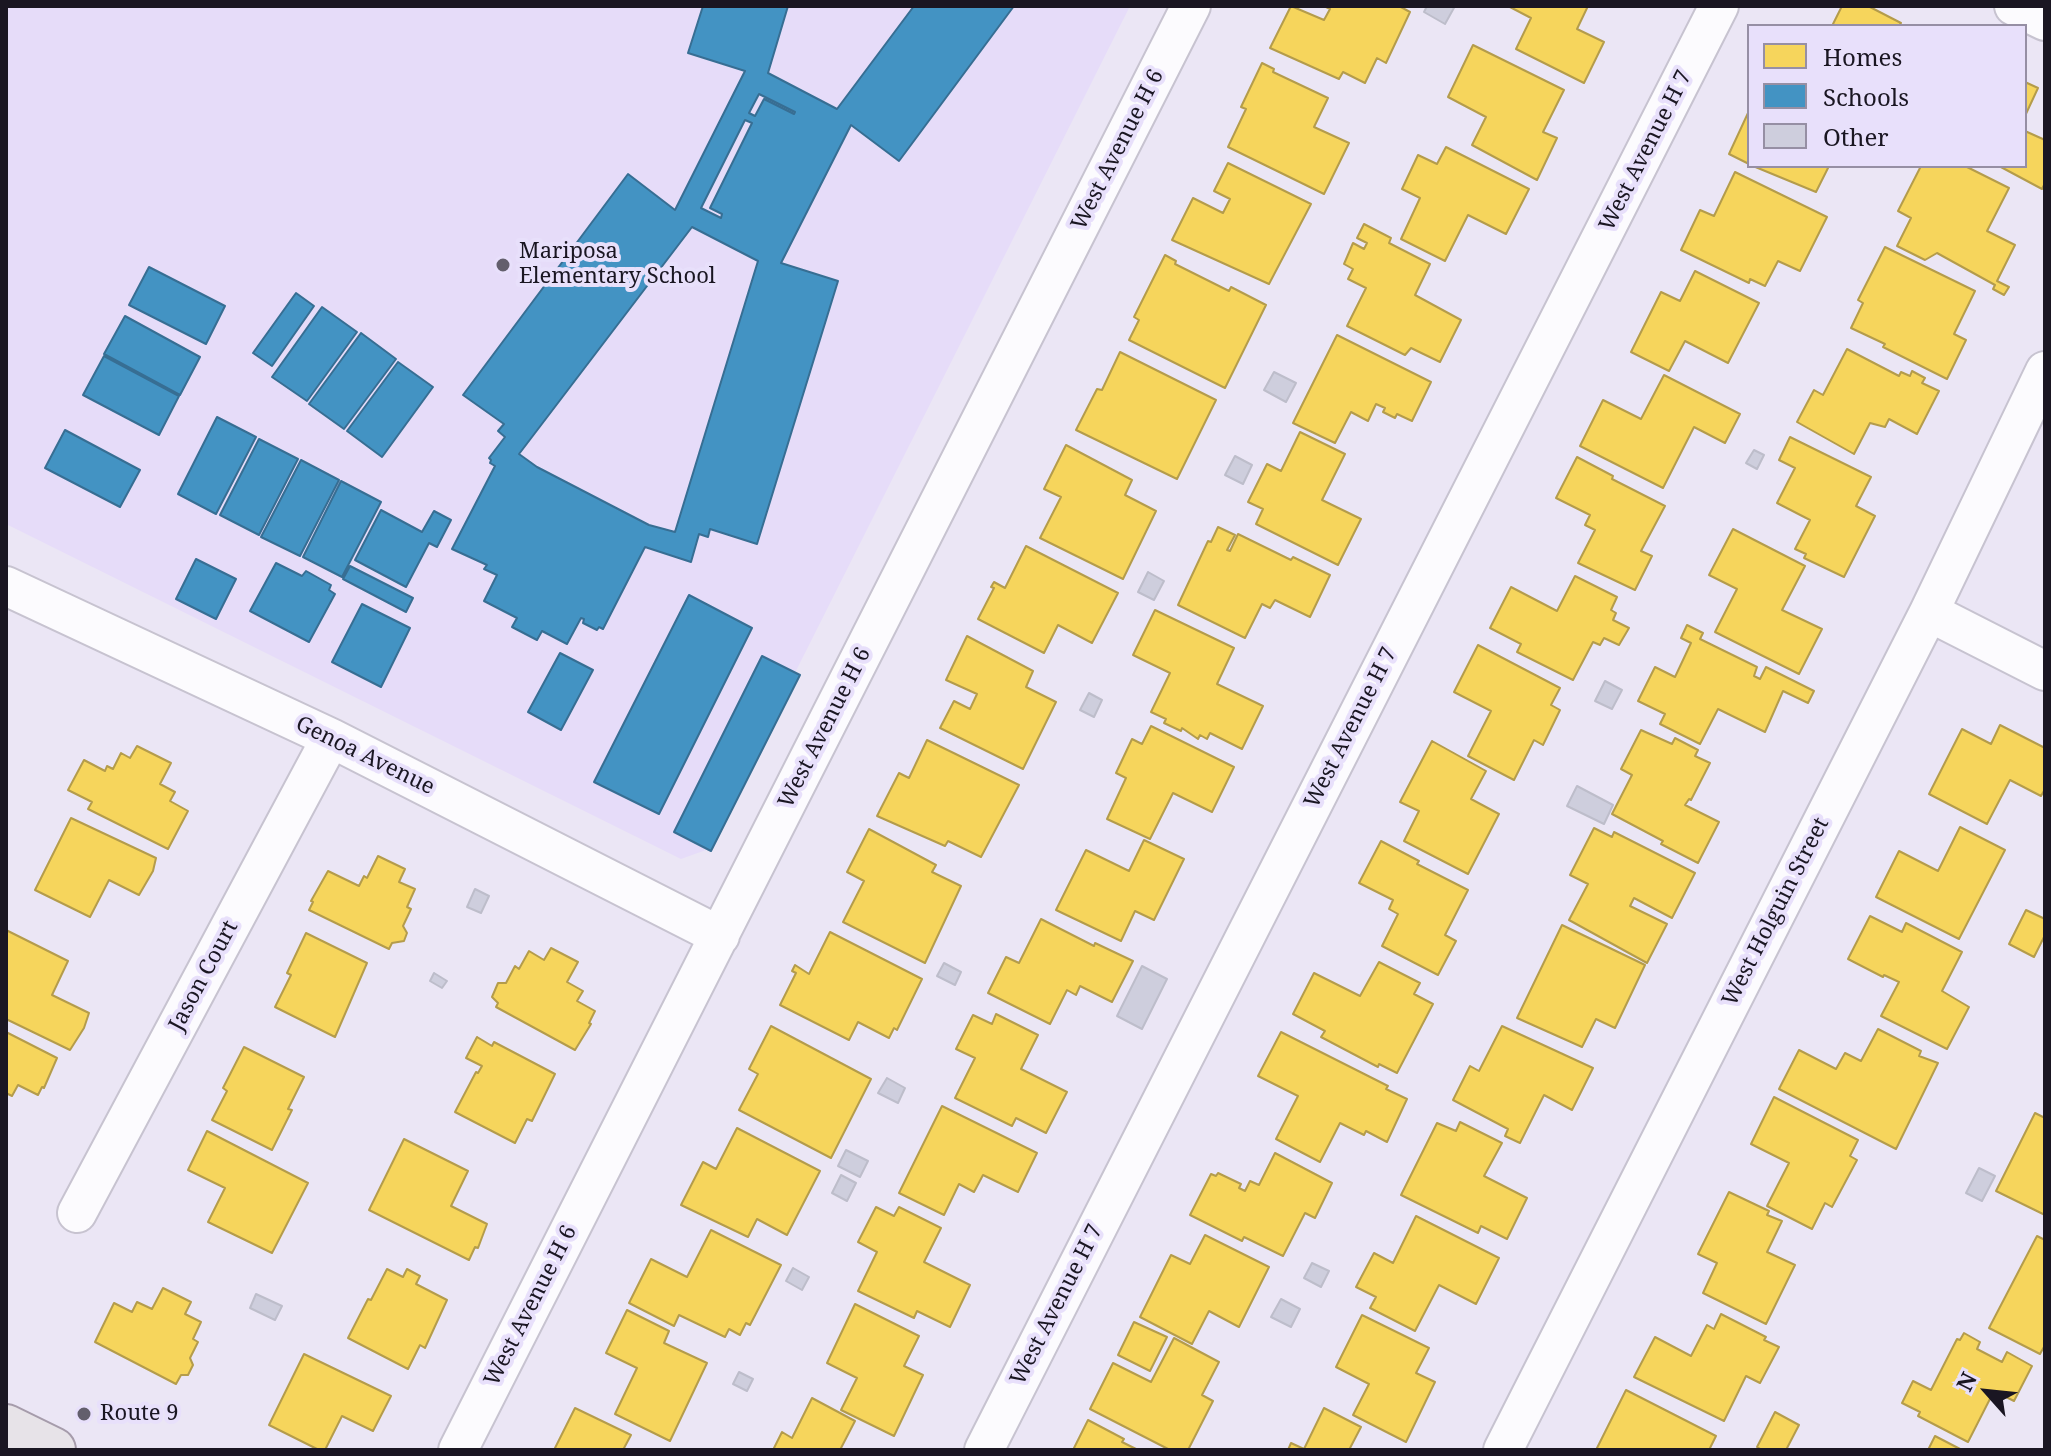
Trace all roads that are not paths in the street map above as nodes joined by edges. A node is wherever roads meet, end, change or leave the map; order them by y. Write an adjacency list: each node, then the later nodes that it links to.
1 (1191, 6): 10 (street, West Avenue H 6)
2 (1719, 6): 15 (street, West Avenue H 7)
3 (2014, 6): 4 (street)
4 (2045, 21)
5 (2045, 371): 7 (street, West Holguin Street)
6 (6, 586): 9 (street, Genoa Avenue)
7 (1929, 612): 8 (street); 16 (street, West Holguin Street)
8 (2045, 671)
9 (331, 738): 10 (street, Genoa Avenue); 11 (street, Jason Court)
10 (720, 936): 14 (street, West Avenue H 6)
11 (77, 1213)
12 (6, 1427): 13 (main road)
13 (53, 1450)
14 (458, 1450)
15 (984, 1450)
16 (1503, 1450)

